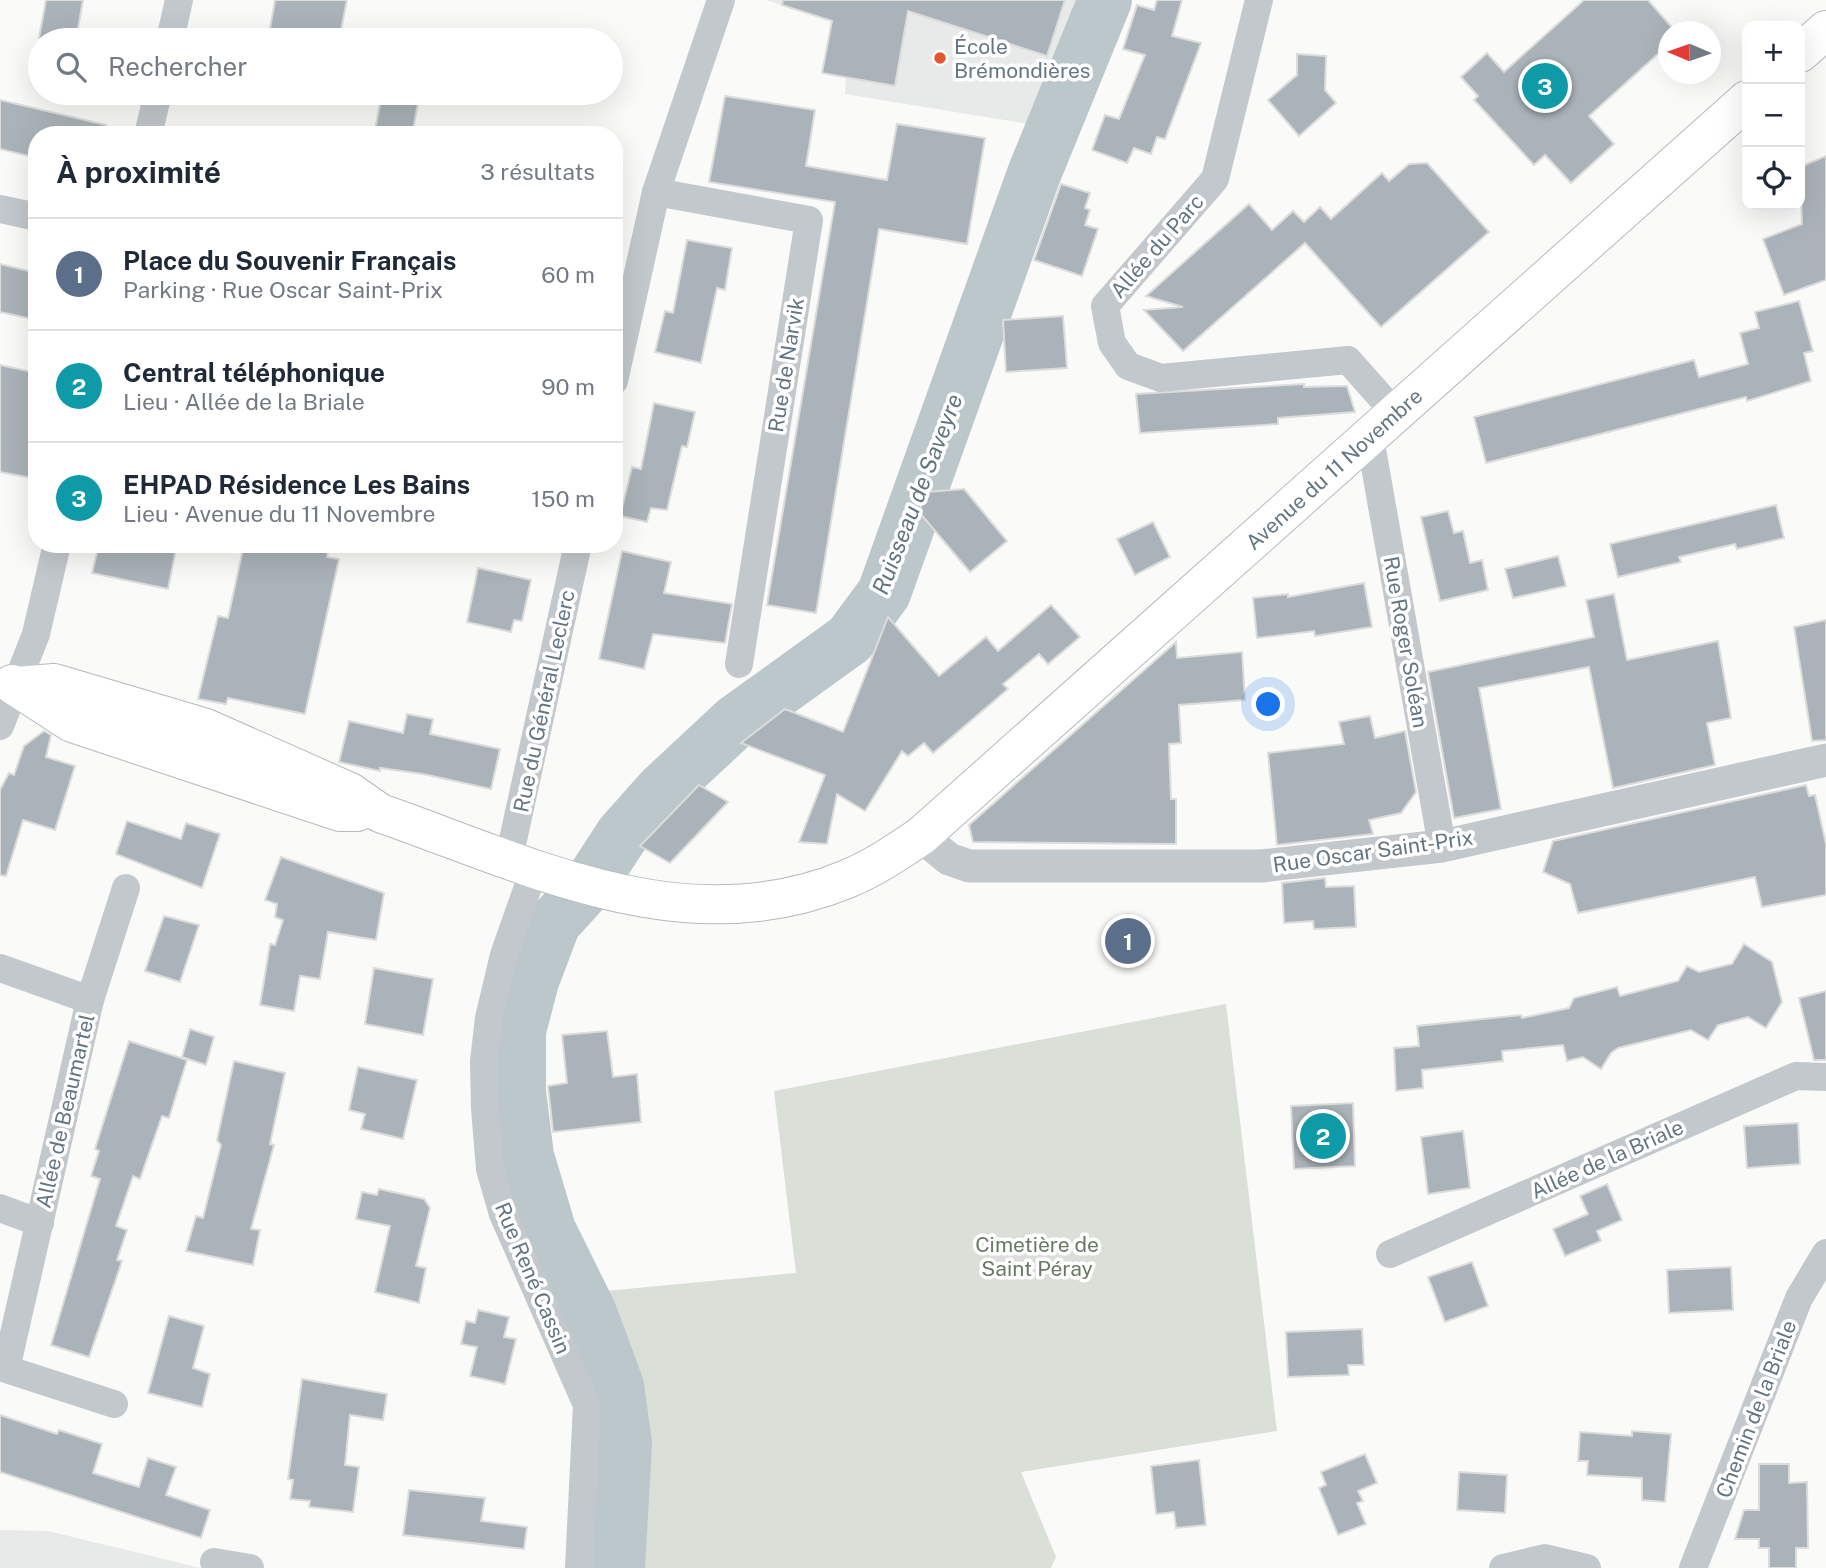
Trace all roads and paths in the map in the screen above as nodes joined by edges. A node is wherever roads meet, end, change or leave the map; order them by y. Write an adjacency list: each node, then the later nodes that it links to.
1 (179, 0): 4 (street)
2 (720, 0): 10 (street)
3 (1259, 0): 14 (street, Allée du Parc)
4 (173, 28)
5 (1826, 30): 6 (main road)
6 (1805, 49)
7 (1742, 104): 14 (main road, Avenue du 11 Novembre)
8 (155, 105): 9 (street)
9 (150, 126)
10 (656, 192): 13 (street); 17 (street, Rue de Narvik)
11 (0, 209): 12 (street)
12 (28, 215)
13 (623, 340)
14 (1383, 426): 21 (main road, Avenue du 11 Novembre); 22 (street, Rue Roger Soléan)
15 (55, 553): 18 (street)
16 (577, 553): 23 (street, Rue du Général Leclerc)
17 (738, 664)
18 (8, 683): 19 (street); 23 (main road, Avenue du 11 Novembre)
19 (0, 726)
20 (1826, 760): 22 (street, Rue Oscar Saint-Prix)
21 (921, 836): 22 (street, Rue Oscar Saint-Prix); 23 (main road, Avenue du 11 Novembre)
22 (1442, 846)
23 (537, 867): 35 (street, Rue René Cassin)
24 (126, 888): 26 (street, Allée de Beaumartel)
25 (0, 968): 26 (street, Allée de Beaumartel)
26 (90, 1000): 29 (street, Allée de Beaumartel)
27 (1826, 1077): 31 (street, Allée de la Briale)
28 (0, 1208): 29 (street, Allée de Beaumartel)
29 (40, 1223): 32 (street, Allée de Beaumartel)
30 (1826, 1253): 39 (street, Chemin de la Briale)
31 (1390, 1254)
32 (3, 1368): 33 (street, Allée de Beaumartel)
33 (114, 1404)
34 (214, 1562): 36 (street)
35 (578, 1567)
36 (250, 1568)
37 (1503, 1568): 38 (street)
38 (1587, 1568)
39 (1693, 1568)

